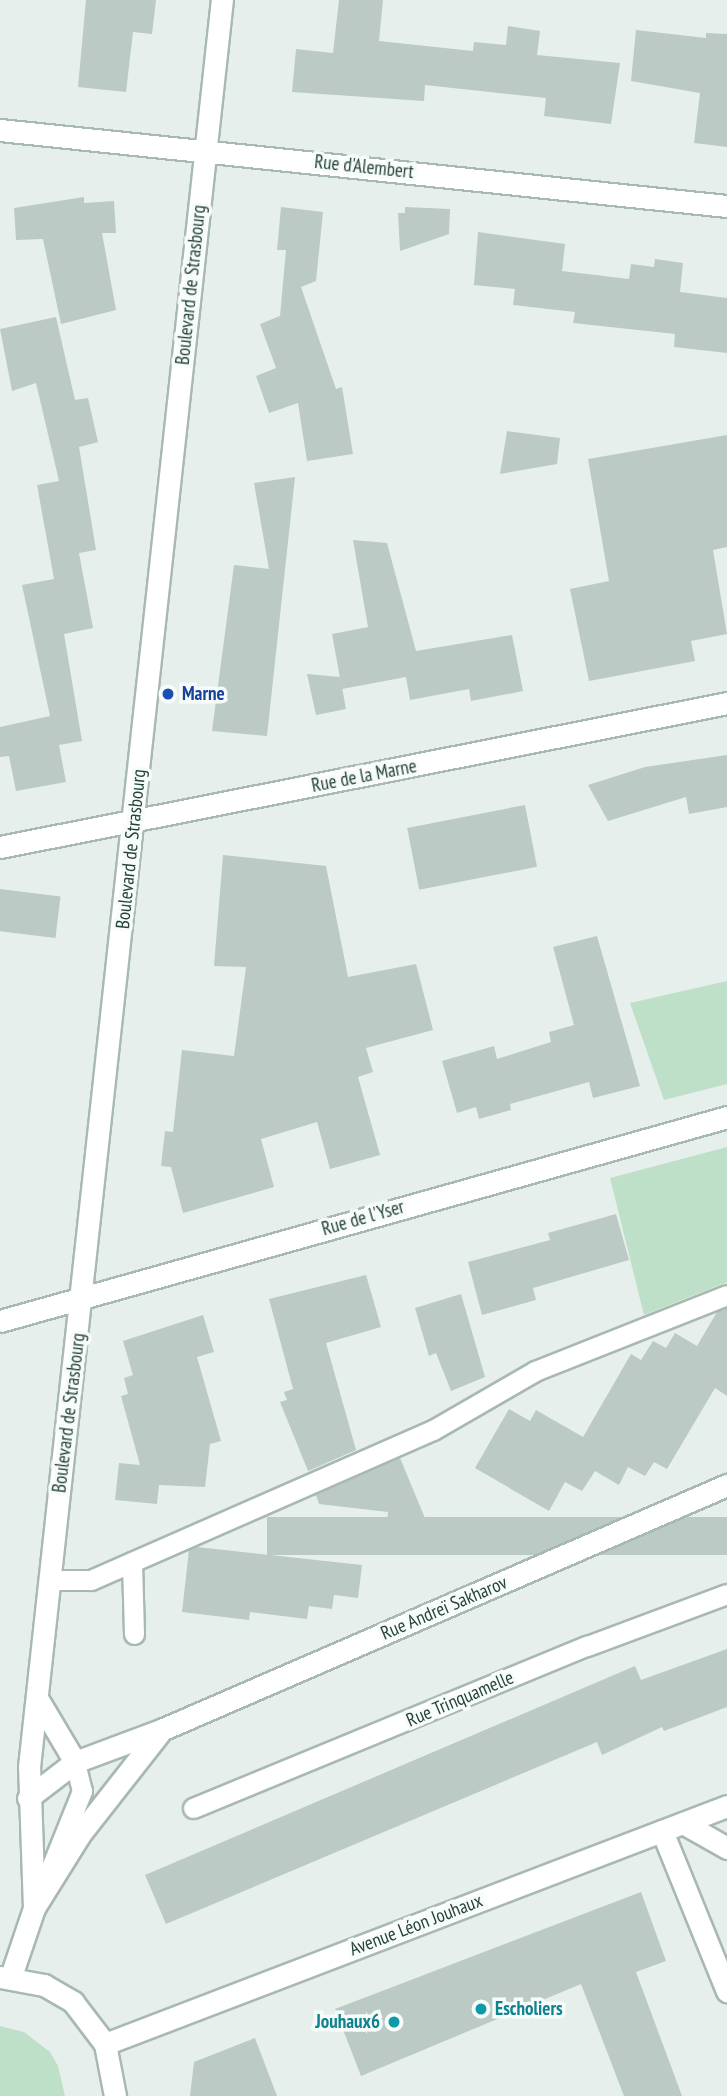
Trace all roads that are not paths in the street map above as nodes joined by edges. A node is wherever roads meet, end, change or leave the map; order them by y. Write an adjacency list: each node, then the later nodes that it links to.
1 (222, 0): 3 (street, Boulevard de Strasbourg)
2 (0, 130): 3 (street, Rue d'Alembert)
3 (205, 150): 4 (street, Rue d'Alembert); 6 (street, Boulevard de Strasbourg)
4 (727, 206)
5 (727, 703): 6 (street, Rue de la Marne)
6 (135, 823): 7 (street, Rue de la Marne); 10 (street, Boulevard de Strasbourg)
7 (0, 847)
8 (727, 1117): 10 (street, Rue de l'Yser)
9 (727, 1294): 13 (lane)
10 (82, 1297): 11 (street, Rue de l'Yser); 14 (street, Boulevard de Strasbourg)
11 (0, 1321)
12 (727, 1485): 18 (street, Rue Andreï Sakharov)
13 (132, 1562): 14 (lane); 16 (lane)
14 (50, 1580): 17 (street, Boulevard de Strasbourg)
15 (727, 1594): 22 (lane, Rue Trinquamelle)
16 (134, 1634)
17 (37, 1698): 19 (street); 20 (street, Boulevard de Strasbourg)
18 (161, 1730): 19 (street, Rue Andreï Sakharov); 26 (street, Rue Andreï Sakharov)
19 (75, 1762): 20 (street, Rue Andreï Sakharov); 26 (lane)
20 (28, 1798): 26 (street, Boulevard de Strasbourg)
21 (727, 1806): 23 (street, Avenue Léon Jouhaux)
22 (193, 1808)
23 (683, 1823): 24 (street, Avenue Léon Jouhaux); 25 (street)
24 (662, 1831): 28 (street); 29 (street, Avenue Léon Jouhaux)
25 (727, 1848)
26 (34, 1908): 27 (street, Rue Andreï Sakharov)
27 (6, 1977): 29 (street)
28 (727, 1991)
29 (105, 2044): 30 (street)
30 (115, 2096)

